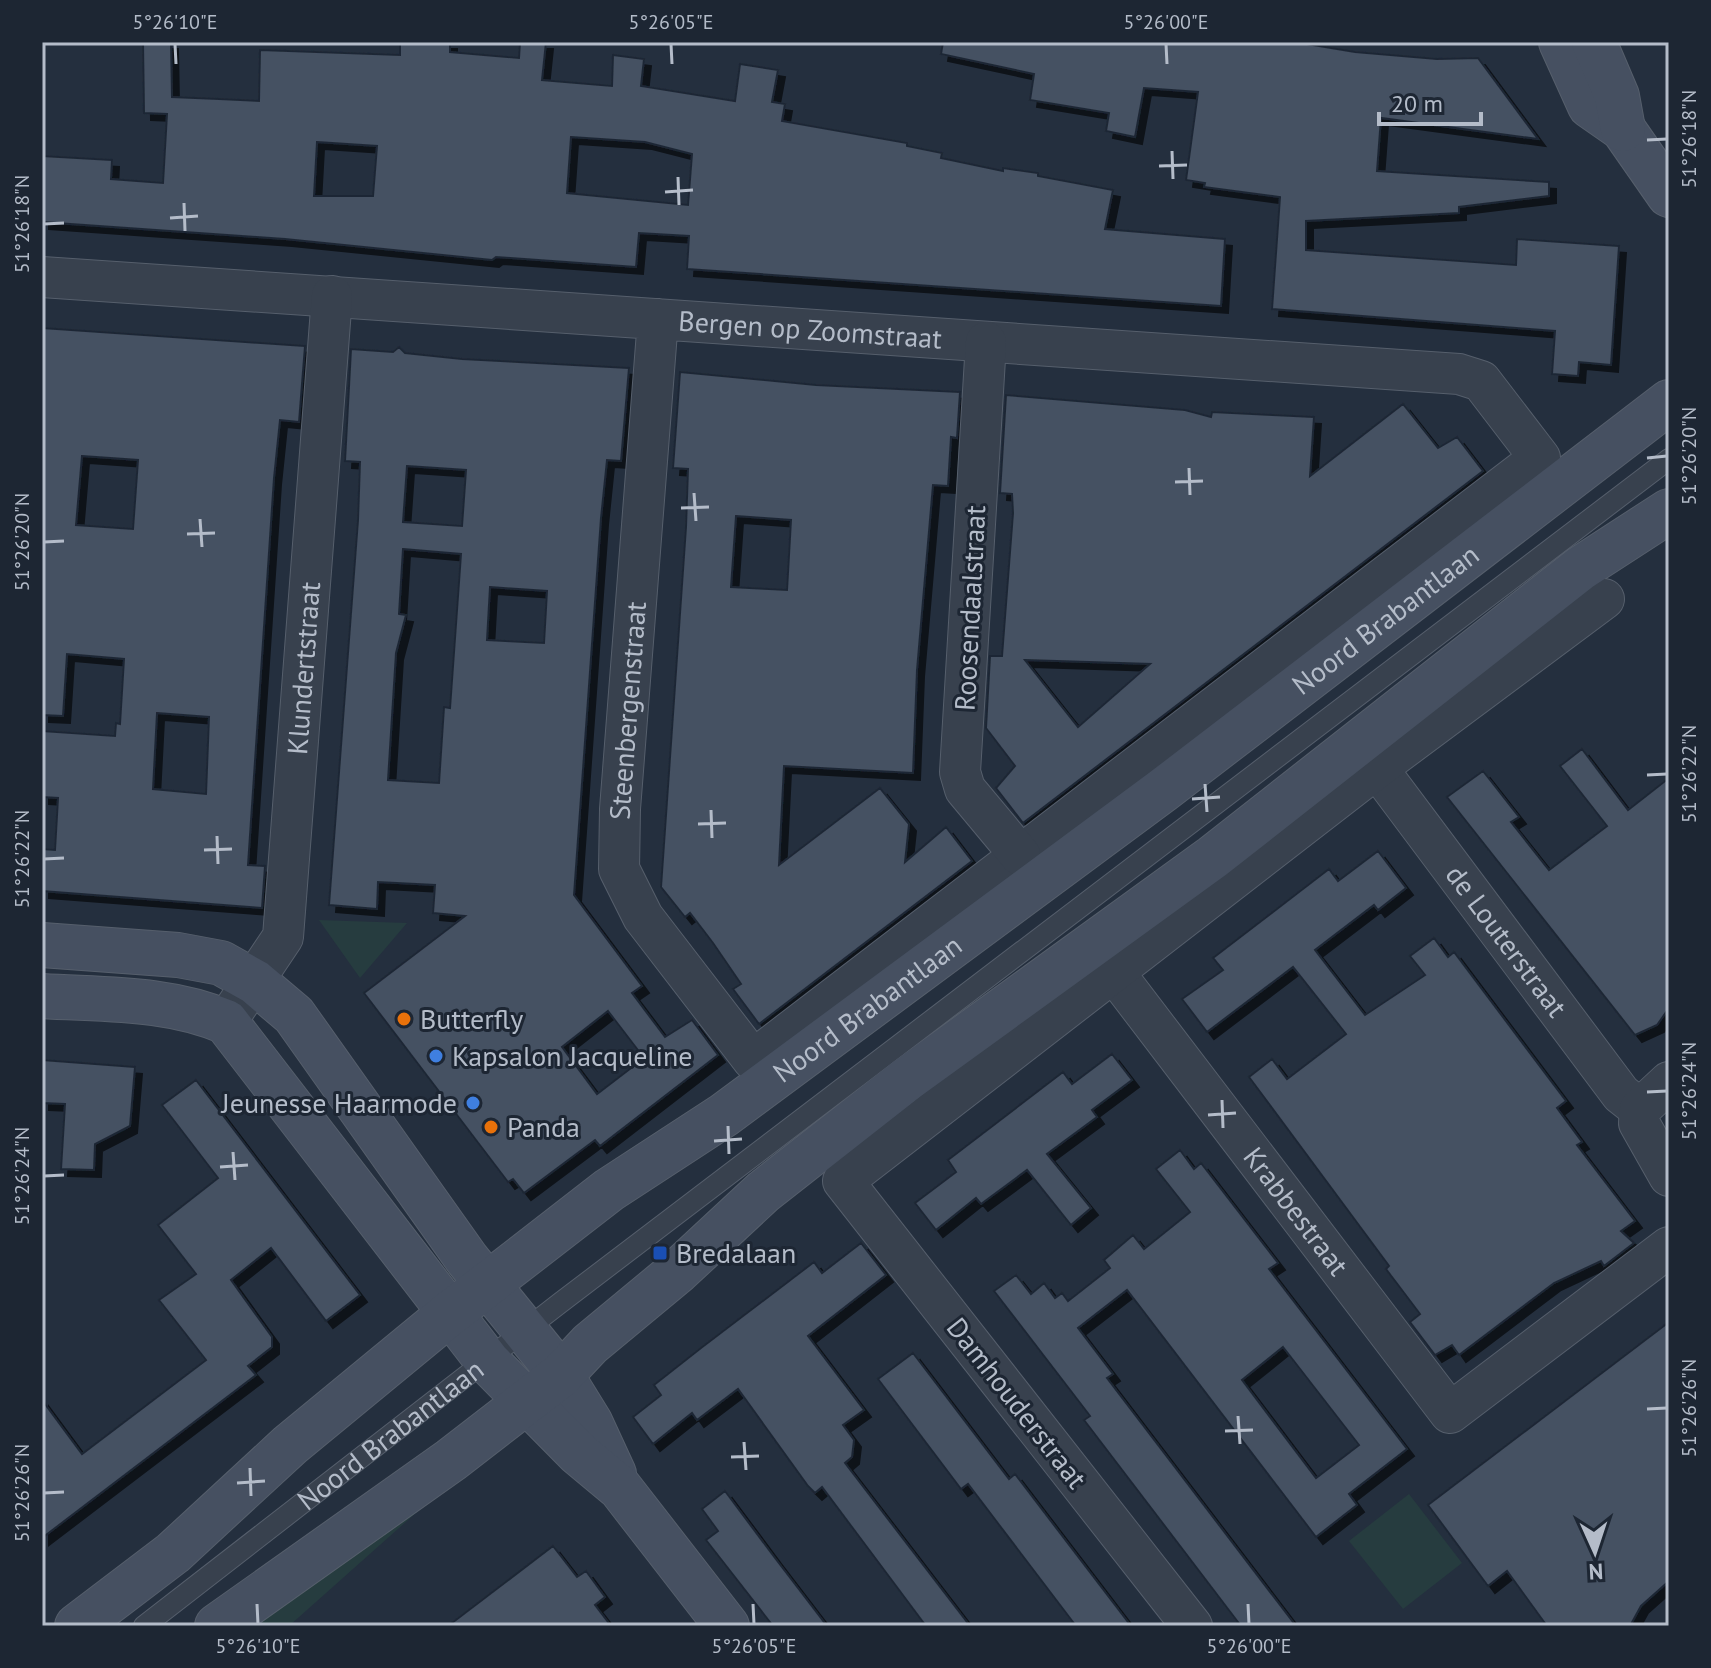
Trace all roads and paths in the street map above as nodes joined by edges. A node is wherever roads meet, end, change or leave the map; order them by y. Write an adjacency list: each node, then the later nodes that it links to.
1 (1561, 42): 3 (main road)
2 (1594, 42): 3 (main road)
3 (1623, 129): 4 (main road)
4 (1669, 195)
5 (42, 277): 6 (street, Bergen op Zoomstraat)
6 (332, 296): 7 (street, Bergen op Zoomstraat); 18 (street, Klundertstraat)
7 (658, 319): 8 (street, Bergen op Zoomstraat); 21 (street, Steenbergenstraat)
8 (986, 342): 10 (street, Bergen op Zoomstraat); 15 (street, Roosendaalstraat)
9 (1669, 402): 26 (main road, Noord Brabantlaan)
10 (1540, 458): 15 (street, Noord Brabantlaan)
11 (1669, 459): 28 (lane, Noord Brabantlaan)
12 (1669, 511): 30 (main road, Noord Brabantlaan)
13 (1604, 599): 14 (street)
14 (1377, 768): 17 (street); 23 (street, de Louterstraat)
15 (1020, 855): 21 (street, Noord Brabantlaan)
16 (42, 945): 18 (main road)
17 (1113, 971): 25 (street, Krabbestraat); 35 (street, Damhouderstraat)
18 (255, 982): 20 (street, Klundertstraat); 26 (main road)
19 (42, 996): 20 (main road)
20 (226, 1022): 27 (main road)
21 (753, 1060)
22 (1669, 1082): 23 (street)
23 (1640, 1109): 24 (street)
24 (1669, 1176)
25 (1669, 1247)
26 (487, 1286): 27 (main road, Noord Brabantlaan); 28 (main road)
27 (449, 1314): 29 (main road); 31 (main road, Noord Brabantlaan)
28 (527, 1331): 29 (lane, Noord Brabantlaan); 30 (main road)
29 (488, 1362): 30 (main road); 32 (lane, Noord Brabantlaan)
30 (544, 1388): 33 (main road, Noord Brabantlaan); 34 (main road)
31 (77, 1626)
32 (144, 1626)
33 (217, 1626)
34 (727, 1626)
35 (1192, 1626)

